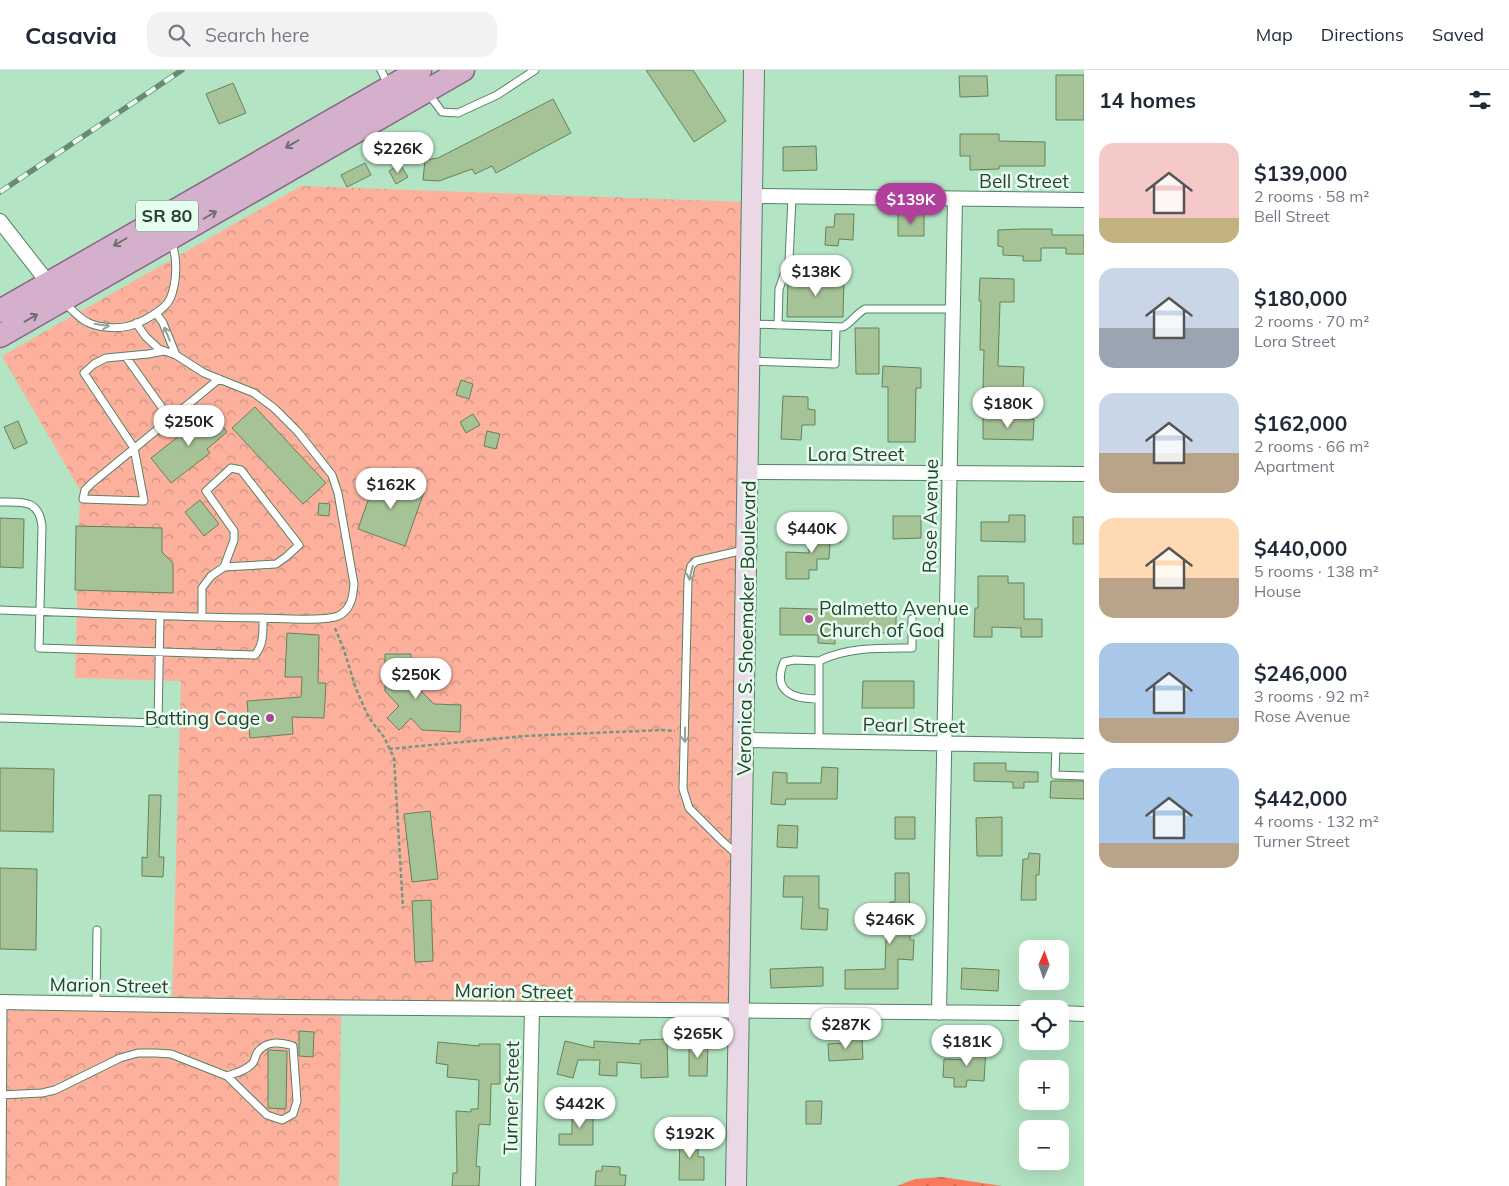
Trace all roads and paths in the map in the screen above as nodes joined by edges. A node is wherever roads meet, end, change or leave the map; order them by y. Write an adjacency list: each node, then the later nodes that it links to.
1 (439, 70): 6 (main road)
2 (463, 70): 6 (main road, SR 80)
3 (535, 70): 6 (lane)
4 (754, 70): 8 (street, Veronica S. Shoemaker Boulevard)
5 (386, 79): 6 (main road, SR 80); 7 (main road); 14 (main road, SR 80, one-way to 14)
6 (423, 80): 7 (main road, SR 80)
7 (318, 152): 13 (main road, SR 80, one-way to 7)
8 (754, 196): 9 (street, Bell Street); 19 (street, Veronica S. Shoemaker Boulevard)
9 (792, 197): 10 (street, Bell Street); 20 (lane)
10 (956, 200): 11 (street, Bell Street); 15 (street, Rose Avenue)
11 (1084, 200)
12 (0, 221): 14 (street)
13 (170, 238): 14 (main road, SR 80); 17 (lane)
14 (55, 292): 16 (main road, SR 80); 18 (lane, one-way to 18); 22 (main road, SR 80, one-way to 14)
15 (953, 309): 21 (lane); 31 (street, Rose Avenue)
16 (0, 311)
17 (156, 313): 18 (lane); 24 (lane, one-way to 17)
18 (136, 323): 23 (lane)
19 (751, 324): 20 (lane); 26 (street, Veronica S. Shoemaker Boulevard)
20 (778, 325): 21 (lane)
21 (836, 327): 26 (lane)
22 (0, 336)
23 (165, 351): 24 (lane); 25 (lane)
24 (176, 355): 27 (lane)
25 (126, 357): 28 (lane); 29 (lane)
26 (750, 361): 30 (street, Veronica S. Shoemaker Boulevard)
27 (219, 379): 28 (lane); 40 (lane)
28 (170, 419): 29 (lane)
29 (134, 448): 29 (lane)
30 (748, 472): 31 (street, Lora Street); 34 (street, Veronica S. Shoemaker Boulevard)
31 (949, 473): 32 (street, Lora Street); 50 (street, Rose Avenue)
32 (1084, 474)
33 (0, 502): 37 (lane)
34 (747, 550): 47 (lane, one-way to 47); 48 (street, Veronica S. Shoemaker Boulevard)
35 (224, 567): 35 (lane); 39 (lane)
36 (0, 610): 37 (lane)
37 (40, 611): 38 (lane); 43 (lane)
38 (160, 616): 39 (lane); 43 (lane)
39 (202, 617): 41 (lane)
40 (330, 617): 41 (lane); 53 (path)
41 (263, 618): 43 (lane)
42 (912, 619): 44 (lane)
43 (160, 651): 46 (lane)
44 (819, 661): 45 (lane); 45 (lane)
45 (819, 699): 49 (lane)
46 (0, 718)
47 (685, 732): 53 (path); 55 (lane, one-way to 55)
48 (744, 740): 49 (street, Pearl Street); 55 (street, Veronica S. Shoemaker Boulevard)
49 (819, 742): 50 (street, Pearl Street)
50 (944, 744): 51 (street, Pearl Street); 62 (street, Rose Avenue)
51 (1056, 746): 52 (street, Pearl Street); 54 (lane)
52 (1084, 746)
53 (389, 749): 56 (path)
54 (1084, 776)
55 (742, 858): 61 (street, Veronica S. Shoemaker Boulevard)
56 (402, 908)
57 (97, 930): 59 (lane)
58 (2, 1002): 59 (street, Marion Street); 67 (lane)
59 (96, 1004): 60 (street, Marion Street)
60 (532, 1010): 61 (street, Marion Street); 69 (street, Turner Street)
61 (739, 1012): 62 (street, Marion Street); 70 (street, Veronica S. Shoemaker Boulevard)
62 (939, 1013): 63 (street, Marion Street)
63 (1019, 1013)
64 (1069, 1013): 65 (street)
65 (1084, 1014)
66 (227, 1076): 66 (lane); 67 (lane)
67 (1, 1095): 68 (lane)
68 (2, 1186)
69 (528, 1186)
70 (736, 1186)

